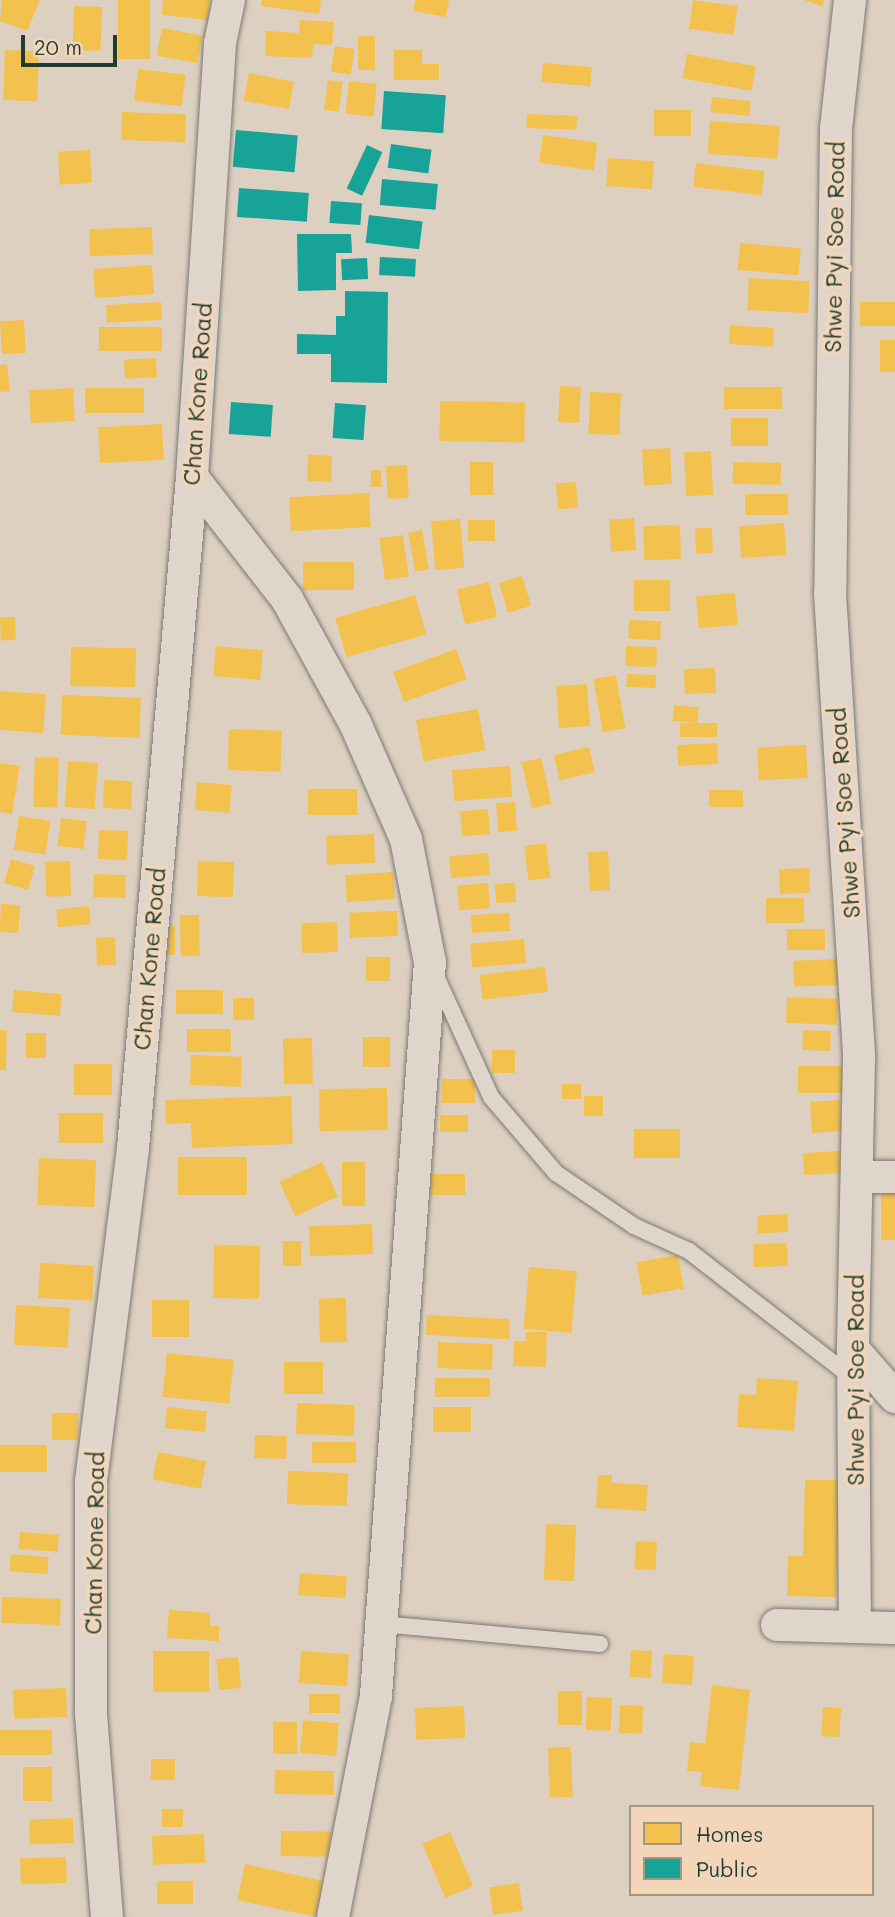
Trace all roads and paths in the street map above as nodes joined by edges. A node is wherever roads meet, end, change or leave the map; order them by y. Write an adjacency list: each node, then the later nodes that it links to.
1 (229, 0): 3 (street, Chan Kone Road)
2 (850, 0): 5 (street, Shwe Pyi Soe Road)
3 (192, 477): 4 (street); 14 (street, Chan Kone Road)
4 (430, 962): 7 (lane); 9 (street)
5 (859, 1177): 6 (street); 7 (street, Shwe Pyi Soe Road)
6 (895, 1177)
7 (853, 1364): 8 (street); 11 (street, Shwe Pyi Soe Road)
8 (895, 1397)
9 (381, 1624): 13 (lane); 15 (street)
10 (778, 1625): 11 (street)
11 (855, 1627): 12 (street)
12 (895, 1628)
13 (600, 1644)
14 (107, 1917)
15 (333, 1917)

